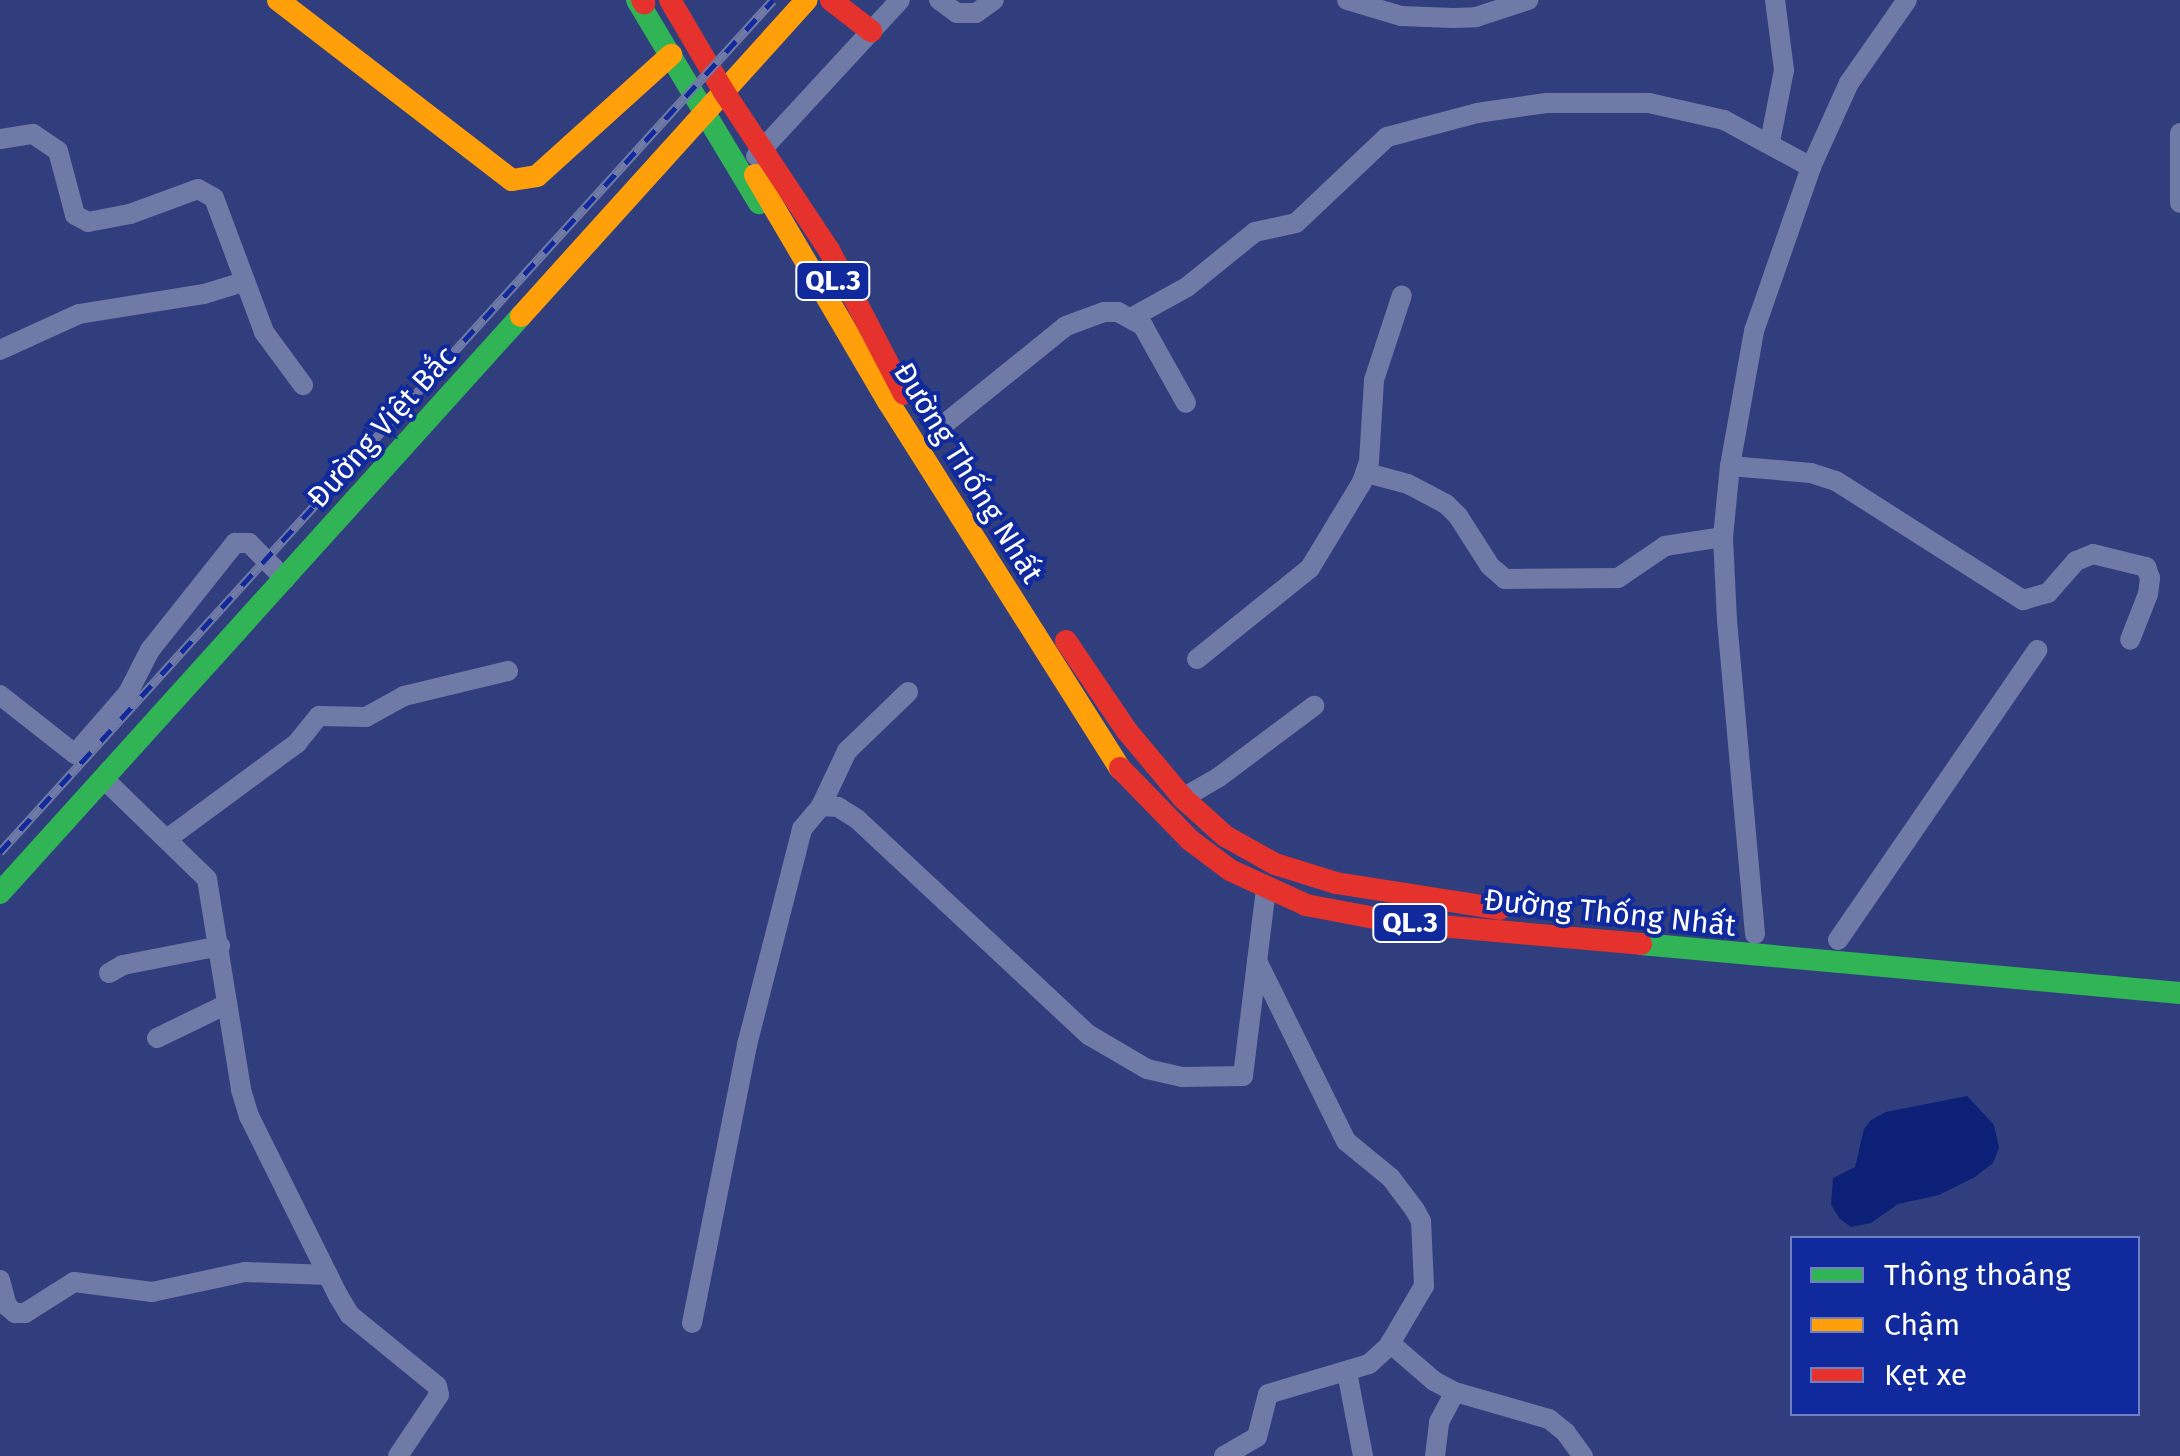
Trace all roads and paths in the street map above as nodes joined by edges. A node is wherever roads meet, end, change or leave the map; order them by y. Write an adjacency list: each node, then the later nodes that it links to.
1 (278, 0): 15 (main road)
2 (670, 0): 14 (main road)
3 (807, 0): 16 (main road, Đường Việt Bắc)
4 (831, 0): 13 (main road)
5 (900, 0): 13 (street)
6 (939, 0): 7 (street)
7 (994, 0)
8 (1347, 0): 9 (street)
9 (1528, 0)
10 (1775, 0): 20 (street)
11 (1908, 0): 22 (street)
12 (641, 1): 15 (main road)
13 (871, 32): 21 (street)
14 (694, 39): 15 (street); 16 (main road)
15 (672, 55): 17 (main road)
16 (724, 92): 17 (main road, Đường Việt Bắc); 21 (main road)
17 (705, 114): 21 (main road); 35 (main road, Đường Việt Bắc)
18 (2180, 133): 23 (street)
19 (0, 140): 24 (street)
20 (1770, 142): 22 (street); 26 (street)
21 (755, 166): 29 (main road, Đường Thống Nhất / QL.3)
22 (1812, 167): 32 (street)
23 (2180, 203)
24 (243, 282): 27 (street); 28 (street)
25 (1402, 296): 33 (street)
26 (1132, 318): 30 (street); 31 (street)
27 (0, 350)
28 (303, 384)
29 (896, 398): 44 (main road, Đường Thống Nhất / QL.3); 48 (main road, Đường Thống Nhất / QL.3)
30 (1186, 403)
31 (942, 426)
32 (1730, 466): 34 (street); 36 (street)
33 (1367, 472): 34 (street); 38 (street)
34 (1723, 537): 50 (street)
35 (285, 580): 41 (street); 43 (main road, Đường Việt Bắc)
36 (2130, 640)
37 (2037, 650): 51 (street)
38 (1197, 659)
39 (508, 671): 46 (street)
40 (908, 692): 45 (street)
41 (0, 694)
42 (1314, 706): 44 (street)
43 (105, 780): 46 (street); 49 (main road, Đường Việt Bắc)
44 (1183, 798): 47 (main road, Đường Thống Nhất / QL.3)
45 (821, 806): 55 (street); 62 (street)
46 (166, 839): 52 (street)
47 (1275, 864): 48 (main road); 50 (main road, Đường Thống Nhất / QL.3)
48 (1266, 890): 54 (main road, Đường Thống Nhất / QL.3); 55 (street)
49 (0, 893)
50 (1755, 934): 51 (main road, Đường Thống Nhất / QL.3); 54 (main road)
51 (1838, 940): 53 (main road, Đường Thống Nhất / QL.3)
52 (220, 946): 56 (street); 58 (street)
53 (2007, 953)
54 (1756, 958): 57 (main road, Đường Thống Nhất / QL.3)
55 (1257, 960): 63 (street)
56 (109, 973)
57 (2180, 992)
58 (227, 1004): 59 (street); 60 (street)
59 (157, 1038)
60 (328, 1275): 61 (street); 67 (street)
61 (0, 1280)
62 (692, 1323)
63 (1390, 1344): 64 (street); 65 (street)
64 (1347, 1372): 66 (street); 69 (street)
65 (1456, 1392): 70 (street); 71 (street)
66 (1251, 1451): 68 (street)
67 (398, 1456)
68 (1224, 1456)
69 (1363, 1456)
70 (1436, 1456)
71 (1583, 1456)

